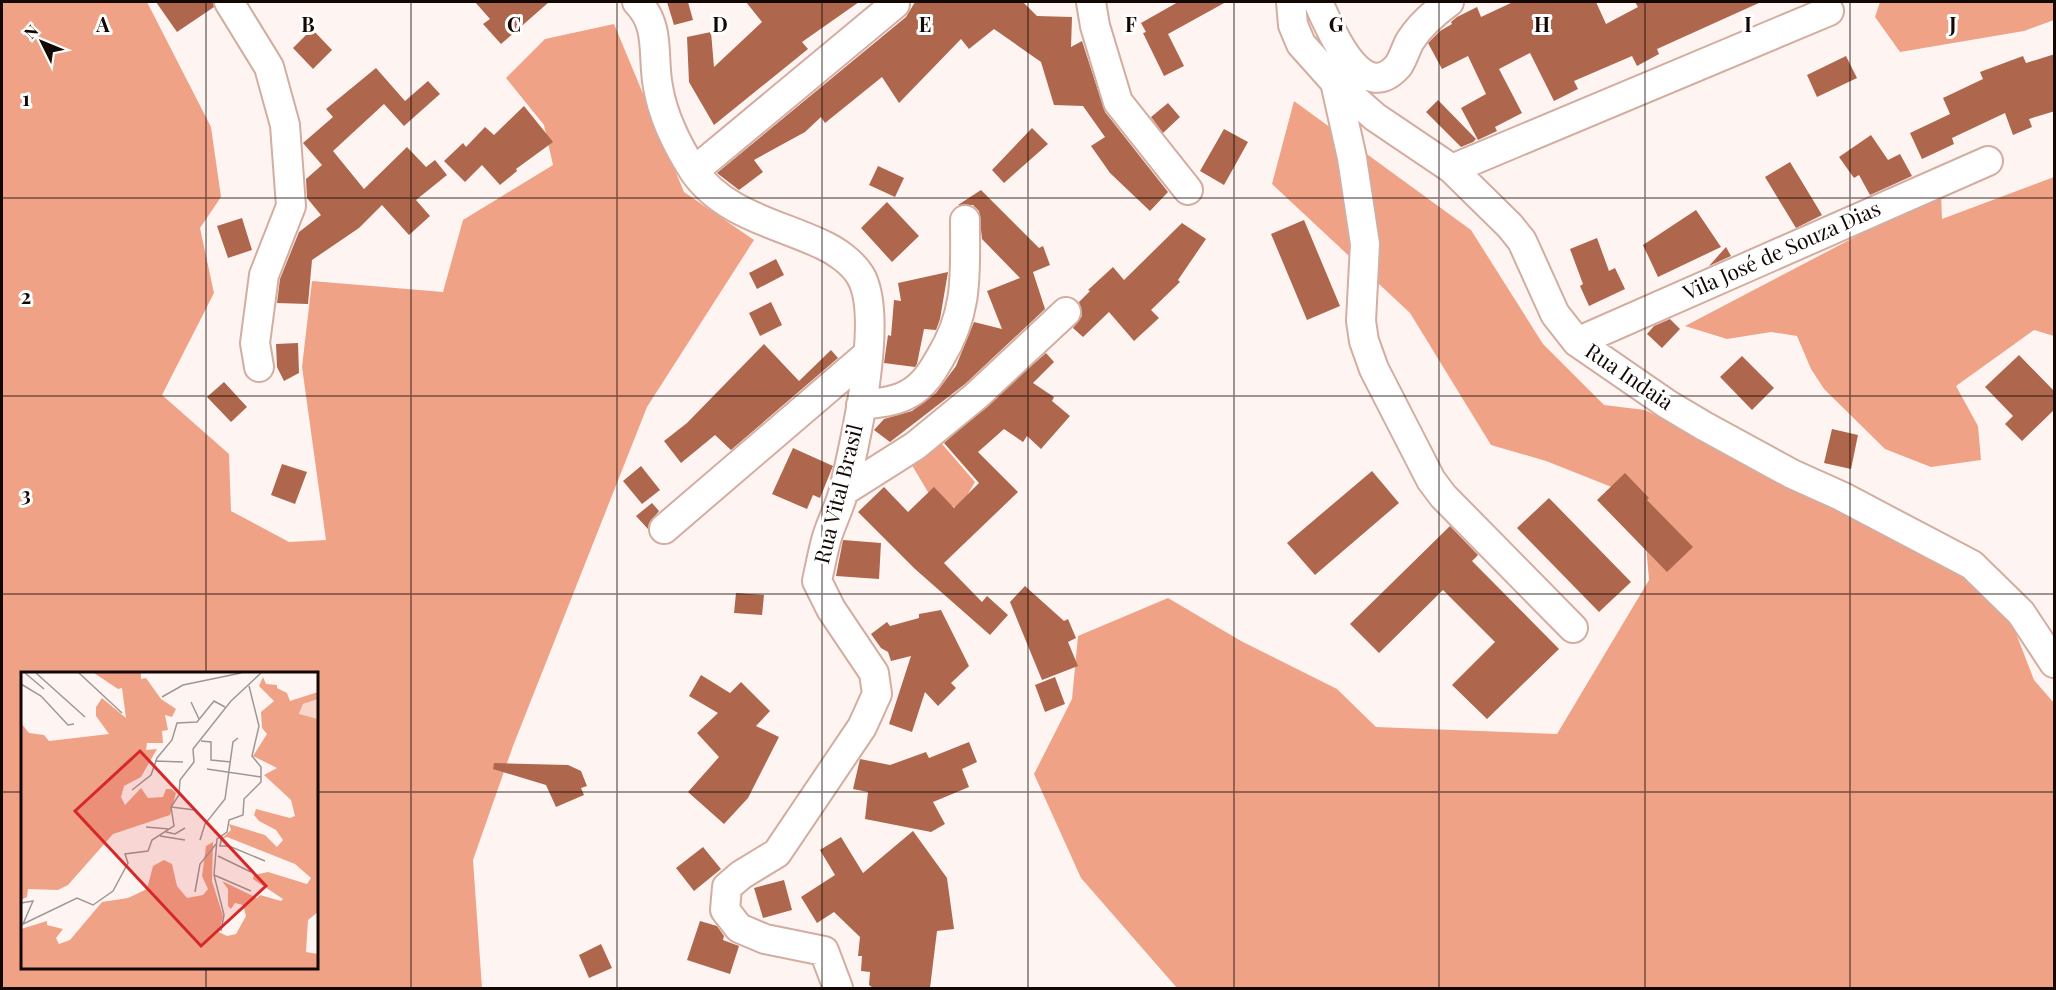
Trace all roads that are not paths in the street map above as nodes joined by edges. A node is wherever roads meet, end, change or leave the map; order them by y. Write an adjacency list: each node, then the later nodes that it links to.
1 (229, 2): 18 (street)
2 (637, 2): 12 (street, Rua Vital Brasil)
3 (1091, 2): 13 (street)
4 (1291, 2): 9 (street, Rua Indaia)
5 (1318, 2): 6 (street)
6 (1449, 2)
7 (895, 4): 12 (street)
8 (1829, 11): 11 (street)
9 (1335, 82): 11 (street, Rua Indaia); 22 (street)
10 (1988, 161): 16 (street, Vila José de Souza Dias)
11 (1452, 169): 16 (street, Rua Indaia)
12 (694, 171): 17 (street, Rua Vital Brasil)
13 (1188, 190)
14 (966, 220): 19 (street)
15 (1066, 312): 20 (street)
16 (1577, 342): 23 (street, Rua Indaia)
17 (867, 355): 19 (street, Rua Vital Brasil); 21 (street)
18 (259, 367)
19 (861, 405): 20 (street, Rua Vital Brasil)
20 (844, 491): 24 (street, Rua Vital Brasil)
21 (664, 529)
22 (1573, 628)
23 (2055, 663)
24 (838, 988)

